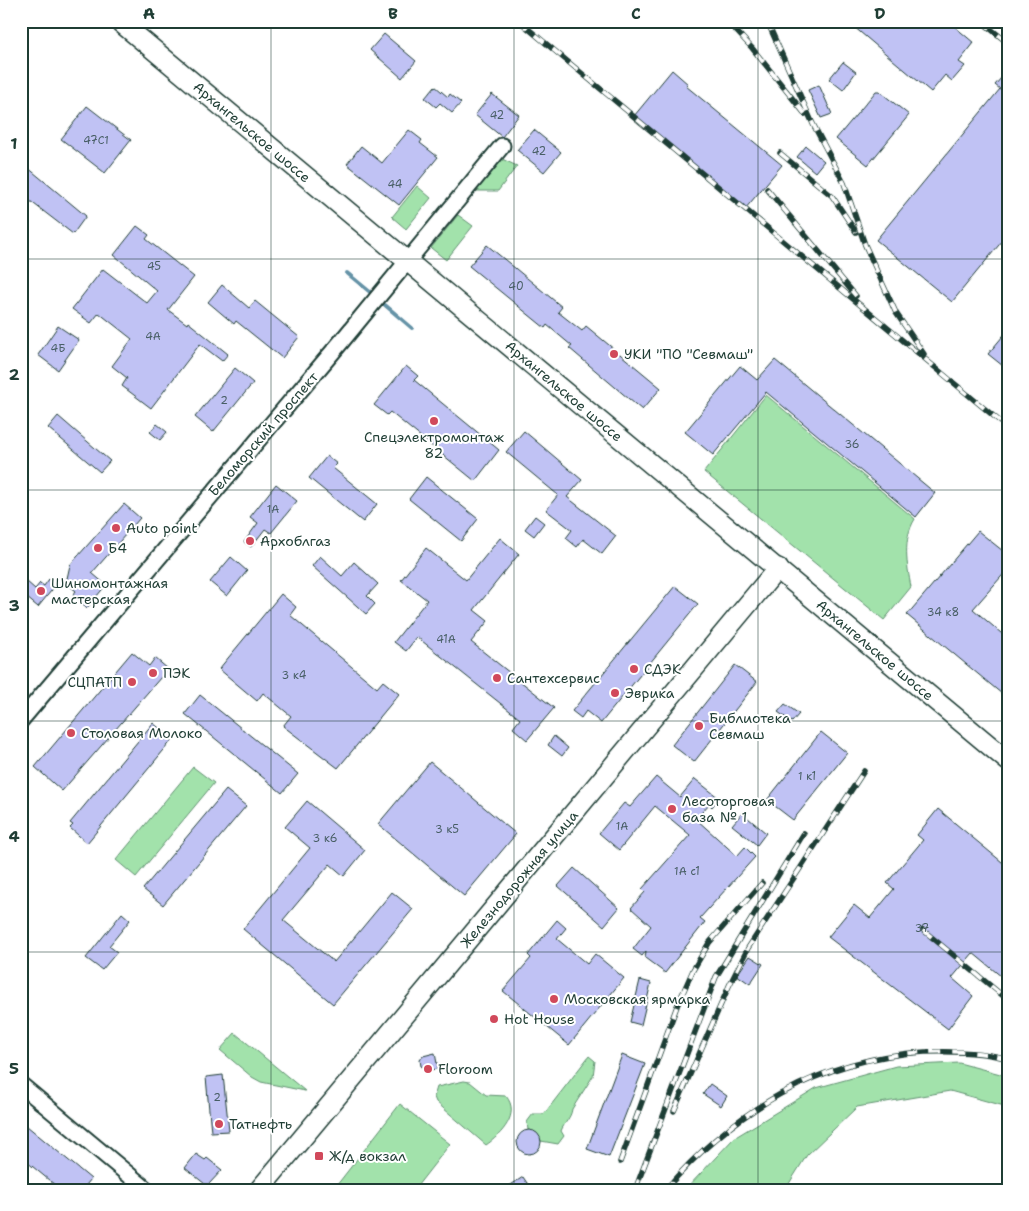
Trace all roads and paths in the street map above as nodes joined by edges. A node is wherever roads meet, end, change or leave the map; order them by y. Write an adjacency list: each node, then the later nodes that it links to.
1 (119, 21): 3 (main road, Архангельское шоссе)
2 (502, 146): 3 (street, Беломорский проспект)
3 (408, 261): 4 (main road, Архангельское шоссе); 5 (street, Беломорский проспект)
4 (778, 568): 6 (main road, Архангельское шоссе); 9 (main road, Железнодорожная улица)
5 (21, 720)
6 (1008, 761)
7 (21, 1086): 8 (street)
8 (147, 1190)
9 (259, 1190)

